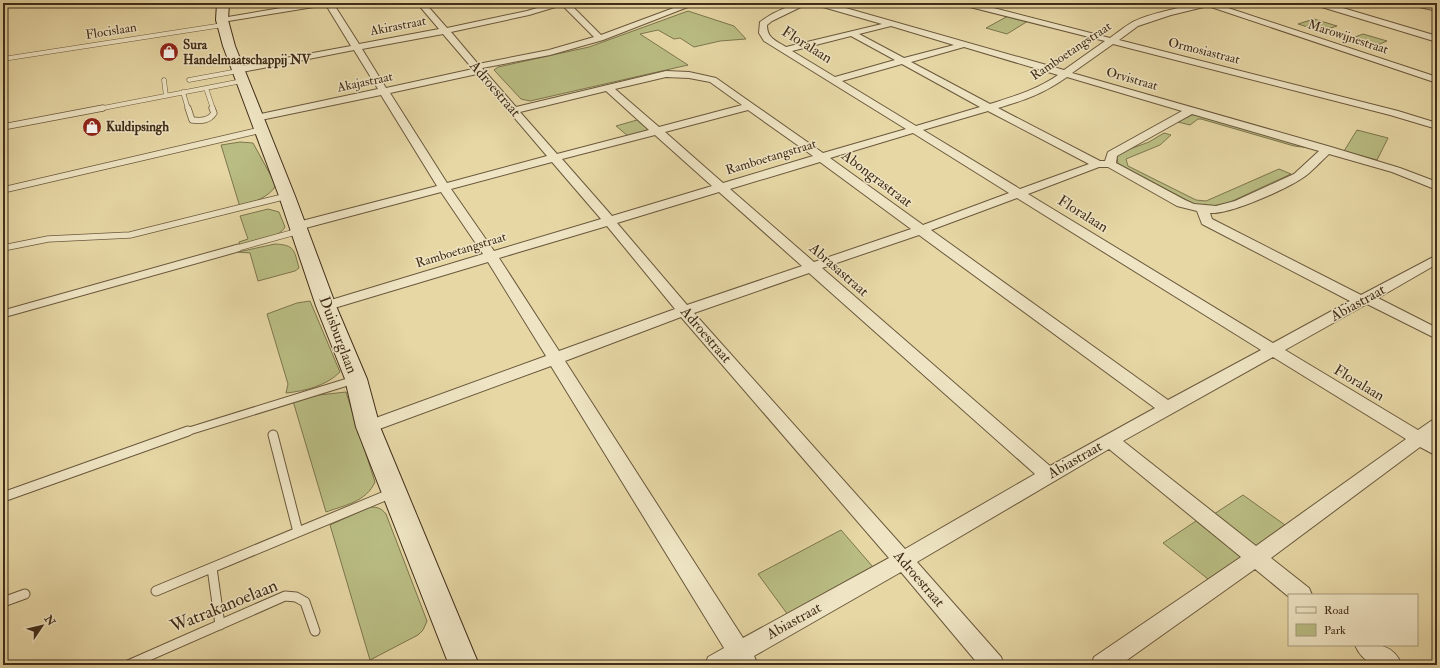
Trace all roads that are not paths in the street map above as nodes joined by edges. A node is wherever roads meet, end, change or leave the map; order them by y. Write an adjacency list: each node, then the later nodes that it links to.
1 (223, 3): 15 (street, Duisburglaan)
2 (328, 3): 15 (street, Flocislaan); 23 (street)
3 (421, 3): 17 (street, Adroestraat)
4 (532, 3): 14 (street)
5 (563, 3): 14 (street, Akirastraat); 19 (street)
6 (694, 3): 19 (street, Akajastraat)
7 (805, 3): 24 (street, Floralaan)
8 (819, 3): 16 (street, Orvistraat)
9 (965, 3): 21 (street, Ormosiastraat)
10 (1318, 3): 20 (street)
11 (1414, 3): 13 (street)
12 (1207, 4): 21 (street, Ramboetangstraat); 33 (street, Marowijnestraat)
13 (1436, 9)
14 (540, 10): 17 (street, Akirastraat)
15 (222, 23): 25 (lane, Flocislaan); 28 (street, Duisburglaan)
16 (891, 24): 18 (street); 22 (street, Orvistraat)
17 (444, 30): 23 (street, Akirastraat); 27 (street, Adroestraat)
18 (851, 33): 24 (street); 26 (street)
19 (600, 38): 27 (street, Akajastraat)
20 (1437, 39)
21 (1112, 41): 29 (street, Ramboetangstraat); 44 (street, Ormosiastraat)
22 (964, 45): 26 (street); 29 (street, Orvistraat)
23 (356, 47): 28 (street, Akirastraat); 36 (street)
24 (784, 50): 32 (street, Floralaan)
25 (3, 59)
26 (904, 61): 32 (street); 40 (street)
27 (477, 69): 36 (street, Akajastraat); 41 (street, Adroestraat)
28 (239, 74): 31 (lane); 34 (lane); 43 (street, Duisburglaan)
29 (1066, 74): 40 (street, Ramboetangstraat); 42 (street, Orvistraat)
30 (164, 80): 38 (lane)
31 (189, 80)
32 (833, 80): 46 (street, Floralaan)
33 (1437, 80)
34 (206, 88): 37 (lane); 37 (lane)
35 (608, 88): 39 (street, Abongrastraat); 41 (street, Abongrastraat); 47 (street, Abrasastraat)
36 (384, 91): 43 (street, Akajastraat); 54 (street)
37 (183, 92): 38 (lane)
38 (166, 96): 45 (lane)
39 (751, 106): 47 (street); 49 (street, Abongrastraat)
40 (988, 107): 46 (street, Ramboetangstraat); 51 (street)
41 (514, 110): 50 (street, Adroestraat)
42 (1191, 110): 48 (street, Orvistraat); 51 (street)
43 (259, 124): 55 (lane); 57 (street, Duisburglaan)
44 (1437, 126)
45 (3, 127)
46 (916, 130): 49 (street, Ramboetangstraat); 56 (street, Floralaan)
47 (659, 132): 50 (street); 53 (street, Abrasastraat)
48 (1326, 149): 52 (street, Orvistraat); 58 (street)
49 (821, 157): 53 (street, Ramboetangstraat); 61 (street, Abongrastraat)
50 (554, 158): 54 (street); 59 (street, Adroestraat)
51 (1104, 164): 56 (street); 58 (street)
52 (1437, 186)
53 (721, 187): 59 (street, Ramboetangstraat); 65 (street, Abrasastraat)
54 (444, 188): 60 (street); 63 (street)
55 (3, 190)
56 (1019, 193): 61 (street); 71 (street, Floralaan)
57 (287, 196): 60 (street, Duisburglaan); 62 (lane)
58 (1203, 210): 66 (street)
59 (609, 221): 63 (street, Ramboetangstraat); 68 (street, Adroestraat)
60 (299, 229): 67 (street, Duisburglaan); 69 (lane)
61 (920, 230): 65 (street); 74 (street, Abongrastraat)
62 (3, 248)
63 (490, 256): 67 (street, Ramboetangstraat); 72 (street)
64 (1437, 259): 66 (street, Abiastraat)
65 (810, 267): 68 (street); 81 (street, Abrasastraat)
66 (1364, 299): 70 (street); 71 (street, Abiastraat)
67 (326, 306): 73 (street, Duisburglaan)
68 (684, 310): 72 (street); 86 (street, Adroestraat)
69 (3, 314)
70 (1437, 334)
71 (1273, 350): 74 (street, Abiastraat); 78 (street, Floralaan)
72 (555, 358): 76 (street); 95 (street)
73 (356, 379): 76 (street, Duisburglaan); 83 (lane)
74 (1168, 409): 79 (street, Abiastraat)
75 (1437, 425): 78 (street)
76 (368, 427): 82 (street, Duisburglaan)
77 (273, 435): 84 (lane)
78 (1420, 438): 80 (street, Floralaan); 85 (street)
79 (1110, 440): 81 (street, Abiastraat); 85 (street)
80 (1437, 449)
81 (1049, 476): 86 (street, Abiastraat)
82 (394, 492): 84 (lane); 97 (street, Duisburglaan)
83 (3, 497)
84 (298, 532): 87 (lane)
85 (1255, 558): 90 (street); 100 (street)
86 (903, 560): 95 (street, Abiastraat); 99 (street, Adroestraat)
87 (212, 568): 88 (lane); 92 (lane)
88 (156, 591)
89 (25, 594): 91 (lane)
90 (1301, 594)
91 (3, 602)
92 (220, 625): 93 (lane, Watrakanoelaan); 96 (lane, Watrakanoelaan)
93 (315, 631)
94 (1367, 646): 101 (street)
95 (743, 658): 98 (street, Abiastraat)
96 (128, 665)
97 (464, 665)
98 (716, 665)
99 (993, 665)
100 (1102, 665)
101 (1391, 665)

